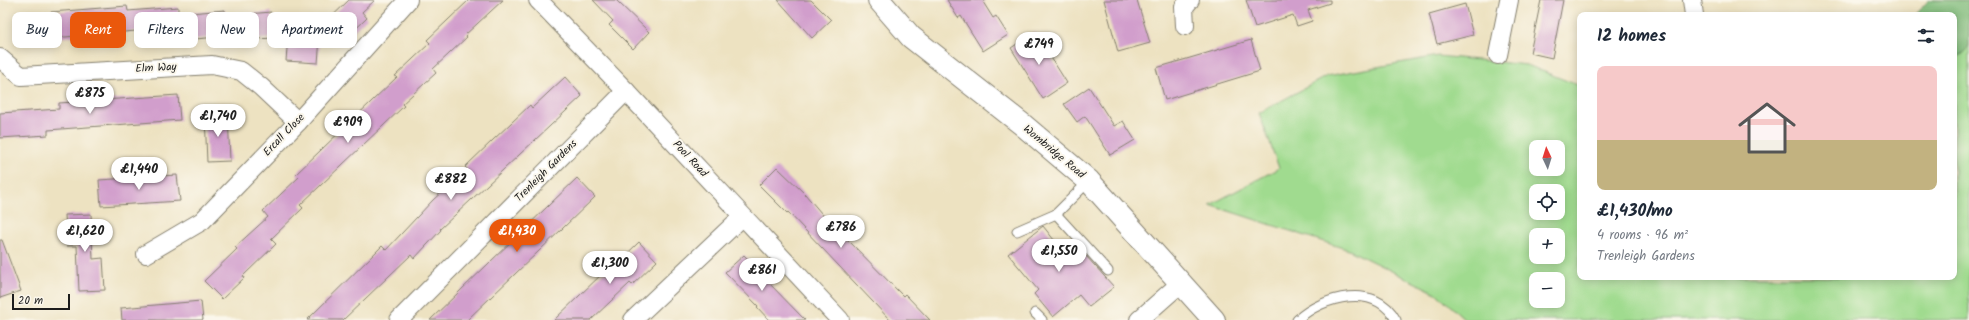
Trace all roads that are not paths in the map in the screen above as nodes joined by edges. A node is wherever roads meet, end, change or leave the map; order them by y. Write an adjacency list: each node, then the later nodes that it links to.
1 (408, 0): 12 (street, Ercall Close)
2 (538, 0): 11 (street, Pool Road)
3 (879, 0): 13 (street, Wombridge Road)
4 (1190, 0): 8 (street)
5 (1509, 0): 9 (street)
6 (1692, 0): 7 (street)
7 (1694, 12)
8 (1185, 26)
9 (1498, 55)
10 (0, 58): 12 (street, Elm Way)
11 (626, 91): 15 (street, Pool Road); 21 (street, Trenleigh Gardens)
12 (298, 122): 17 (street, Ercall Close)
13 (1088, 181): 14 (lane); 19 (street, Wombridge Road)
14 (1056, 214): 16 (lane); 18 (lane)
15 (742, 217): 22 (street); 23 (street, Pool Road)
16 (1017, 231)
17 (146, 254)
18 (1108, 271)
19 (1182, 282): 25 (street); 26 (street, Wombridge Road)
20 (1035, 312): 24 (lane)
21 (399, 320)
22 (633, 320)
23 (840, 320)
24 (1042, 320)
25 (1139, 320)
26 (1214, 320)
27 (1297, 320): 28 (lane)
28 (1396, 320)

